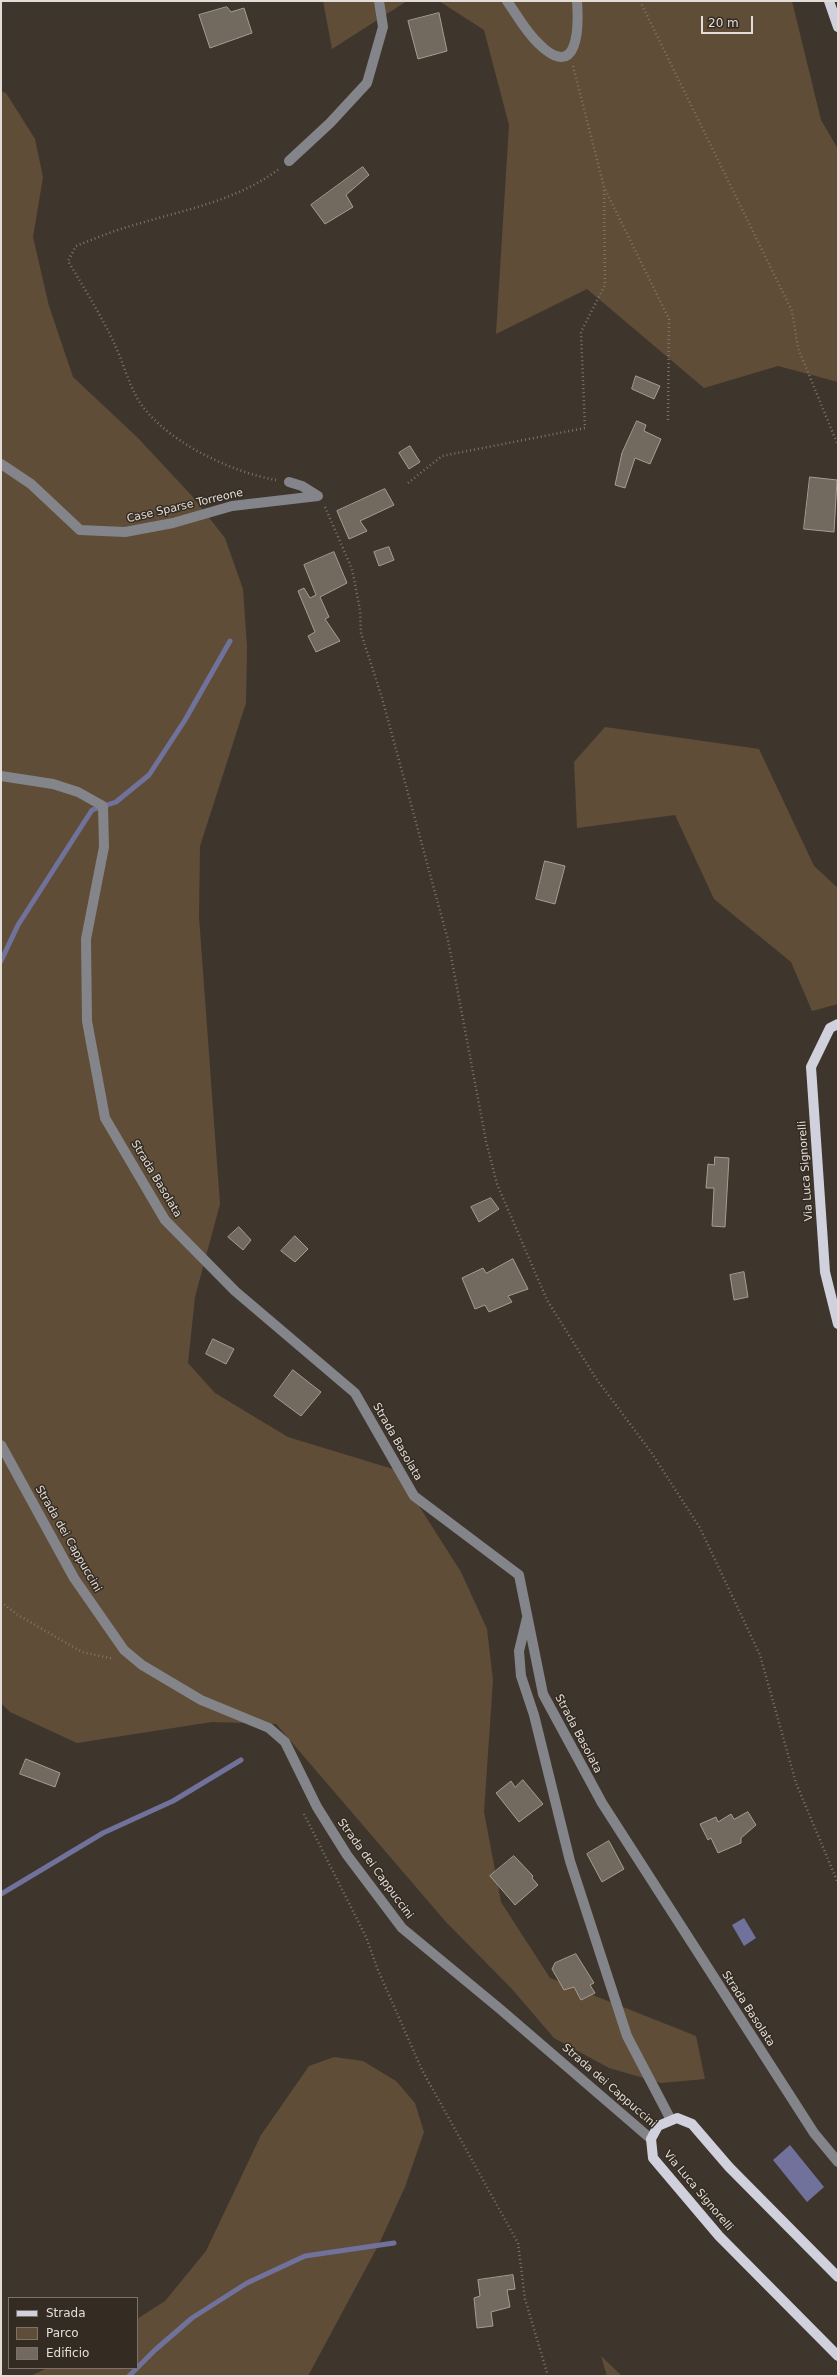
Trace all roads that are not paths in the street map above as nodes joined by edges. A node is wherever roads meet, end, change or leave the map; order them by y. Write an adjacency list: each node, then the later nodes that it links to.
1 (379, 1): 6 (street)
2 (507, 1): 3 (street)
3 (577, 1)
4 (829, 1): 5 (main road)
5 (838, 27)
6 (289, 161)
7 (1, 464): 8 (street, Case Sparse Torreone)
8 (289, 482)
9 (1, 776): 13 (street, Strada Basolata)
10 (838, 1024): 11 (main road, Via Luca Signorelli)
11 (838, 1324)
12 (1, 1445): 15 (street, Strada dei Cappuccini)
13 (528, 1617): 14 (street); 16 (street, Strada Basolata)
14 (671, 2120): 15 (main road); 17 (main road)
15 (651, 2139): 18 (main road, Via Luca Signorelli)
16 (838, 2162)
17 (838, 2277)
18 (838, 2356)

